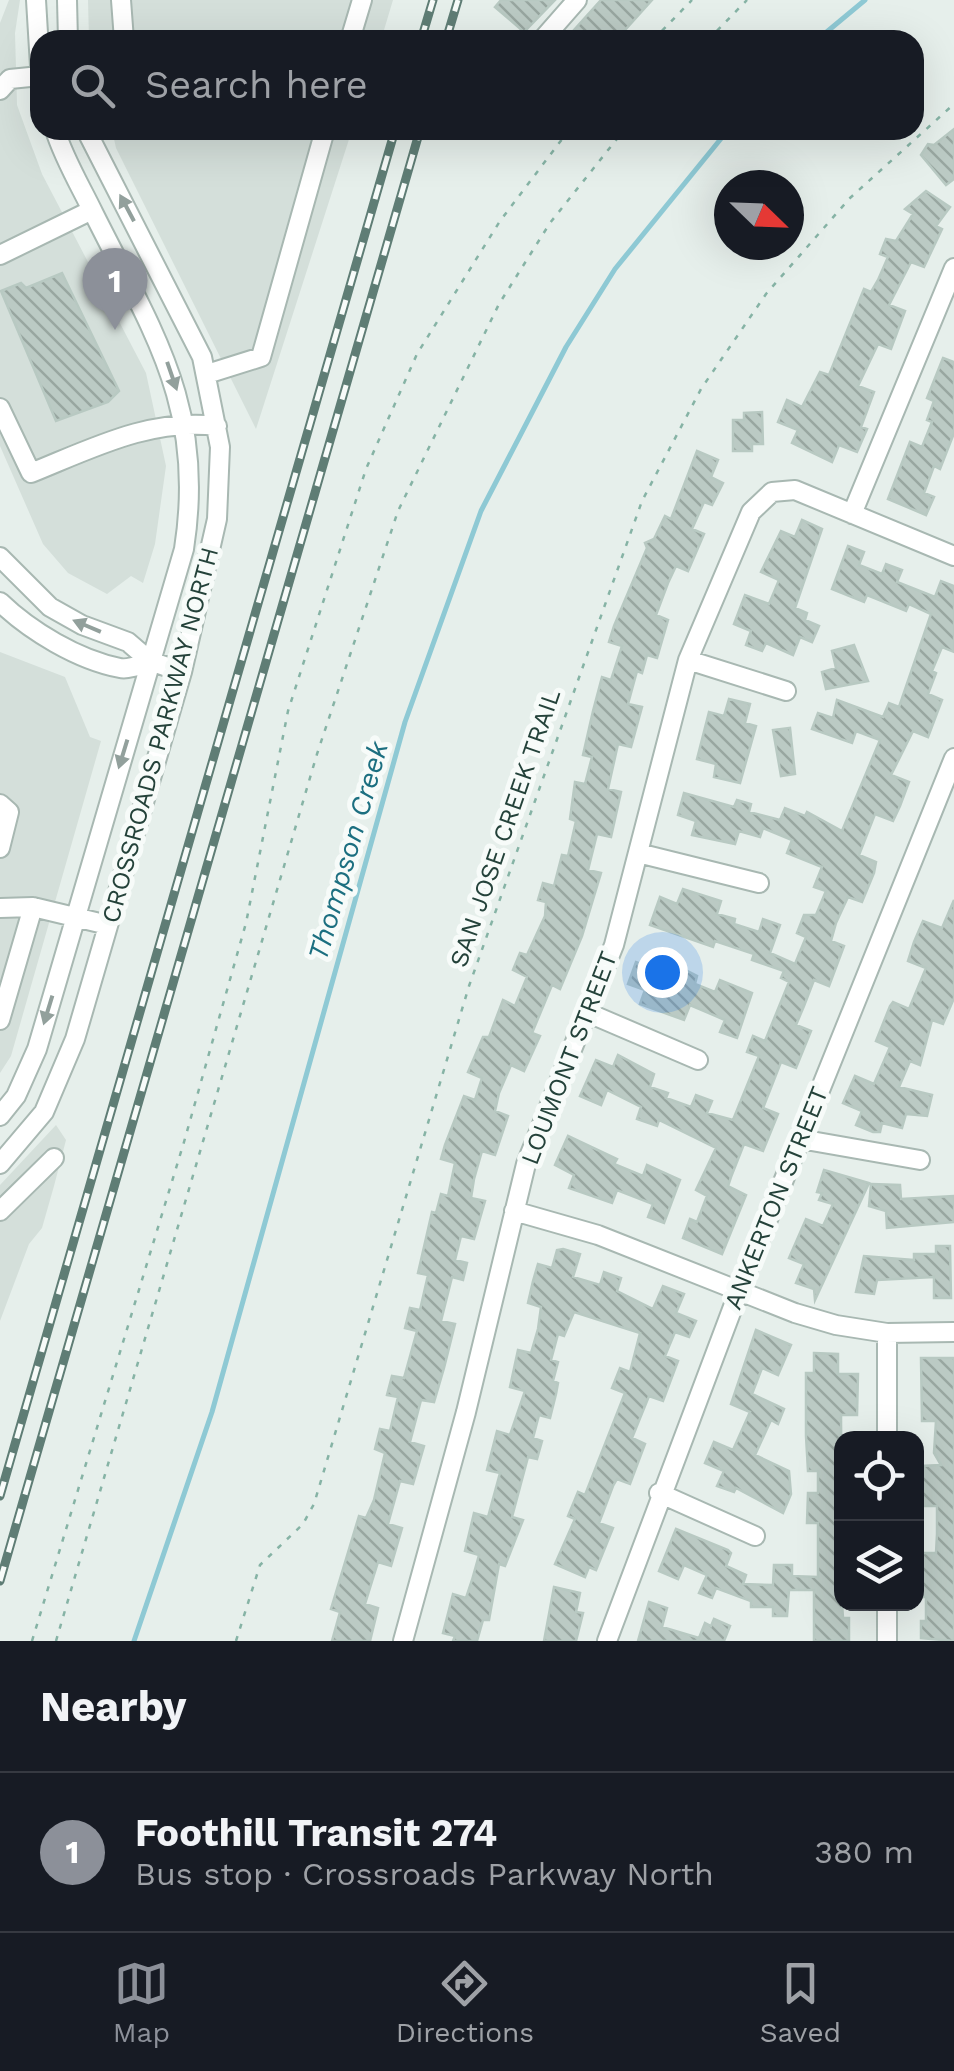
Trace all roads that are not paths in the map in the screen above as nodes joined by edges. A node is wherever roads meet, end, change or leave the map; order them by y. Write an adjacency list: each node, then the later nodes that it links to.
1 (36, 0): 6 (street)
2 (67, 0): 7 (street)
3 (121, 0): 8 (street)
4 (362, 0): 9 (street)
5 (577, 0): 10 (street)
6 (38, 30)
7 (68, 30)
8 (123, 30)
9 (353, 30)
10 (551, 30)
11 (30, 77): 12 (street)
12 (0, 90)
13 (60, 140): 16 (street, CROSSROADS PARKWAY NORTH)
14 (91, 140): 19 (street, CROSSROADS PARKWAY NORTH, one-way to 14)
15 (322, 140): 19 (street)
16 (92, 210): 17 (street); 21 (street, CROSSROADS PARKWAY NORTH, one-way to 21)
17 (0, 255)
18 (954, 268): 23 (street)
19 (206, 374): 22 (street, CROSSROADS PARKWAY NORTH)
20 (0, 408): 21 (street)
21 (186, 422): 22 (street); 28 (street, CROSSROADS PARKWAY NORTH)
22 (218, 426): 29 (street, CROSSROADS PARKWAY NORTH)
23 (852, 514): 24 (street); 27 (street, LOUMONT STREET)
24 (954, 556)
25 (0, 558): 28 (street, one-way to 25)
26 (0, 602): 28 (street)
27 (688, 660): 30 (street); 34 (street, LOUMONT STREET)
28 (150, 661): 29 (street); 38 (street, CROSSROADS PARKWAY NORTH, one-way to 38)
29 (182, 672): 39 (street, CROSSROADS PARKWAY NORTH)
30 (786, 690)
31 (953, 762): 44 (street, ANKERTON STREET)
32 (0, 804): 33 (street)
33 (0, 848)
34 (638, 853): 35 (street); 40 (street, LOUMONT STREET)
35 (759, 883)
36 (32, 906): 37 (street); 38 (street); 41 (street)
37 (0, 908)
38 (74, 916): 39 (street); 43 (street, CROSSROADS PARKWAY NORTH, one-way to 43)
39 (108, 925): 47 (street, CROSSROADS PARKWAY NORTH)
40 (586, 1012): 42 (street); 49 (street, LOUMONT STREET)
41 (0, 1020)
42 (698, 1060)
43 (0, 1116)
44 (800, 1139): 46 (street); 50 (street, ANKERTON STREET)
45 (54, 1158): 48 (street)
46 (920, 1160)
47 (0, 1164)
48 (0, 1211)
49 (514, 1211): 50 (street); 57 (street, LOUMONT STREET)
50 (739, 1291): 52 (street); 54 (street, ANKERTON STREET)
51 (954, 1332): 52 (street)
52 (886, 1333): 53 (street)
53 (887, 1431)
54 (660, 1493): 55 (street); 58 (street, ANKERTON STREET)
55 (754, 1536)
56 (887, 1611): 59 (street)
57 (403, 1641)
58 (607, 1641)
59 (887, 1641)

